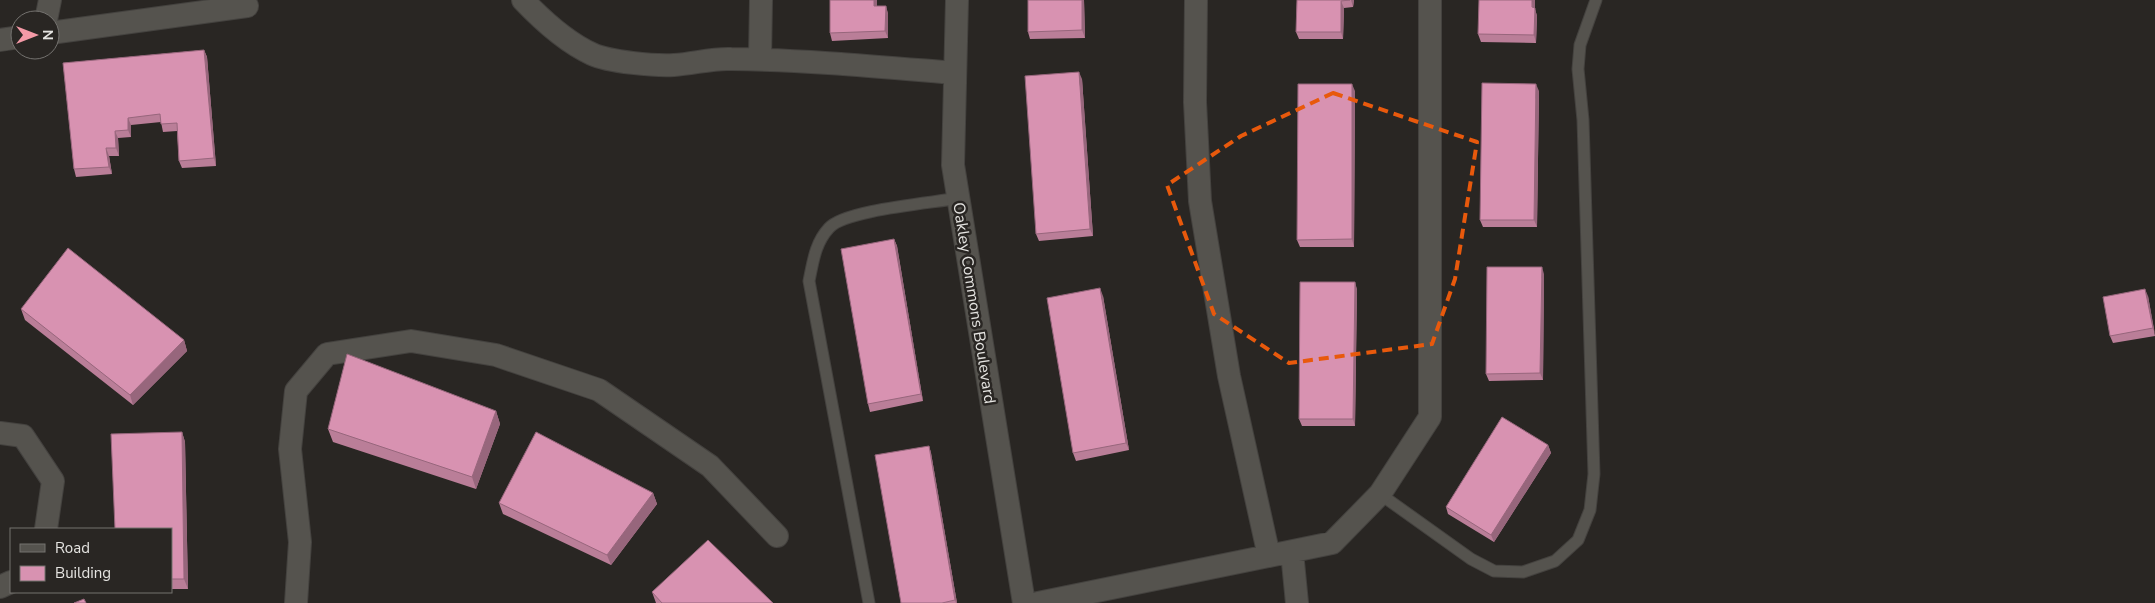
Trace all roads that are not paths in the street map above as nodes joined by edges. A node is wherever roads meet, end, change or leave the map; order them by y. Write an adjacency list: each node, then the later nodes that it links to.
1 (523, 0): 9 (street)
2 (761, 0): 9 (street)
3 (957, 0): 10 (street, Oakley Commons Boulevard)
4 (1196, 0): 17 (street)
5 (1430, 0): 13 (street)
6 (1596, 0): 13 (lane)
7 (248, 3): 8 (street)
8 (60, 31)
9 (760, 59): 10 (street)
10 (955, 73): 11 (street, Oakley Commons Boulevard)
11 (958, 198): 19 (lane); 20 (street, Oakley Commons Boulevard)
12 (0, 433): 14 (street)
13 (1380, 494): 16 (street)
14 (46, 528)
15 (776, 536): 18 (street)
16 (1292, 552): 17 (street); 22 (street)
17 (1269, 556): 21 (street)
18 (296, 603)
19 (868, 603)
20 (1024, 603)
21 (1038, 603)
22 (1297, 603)

